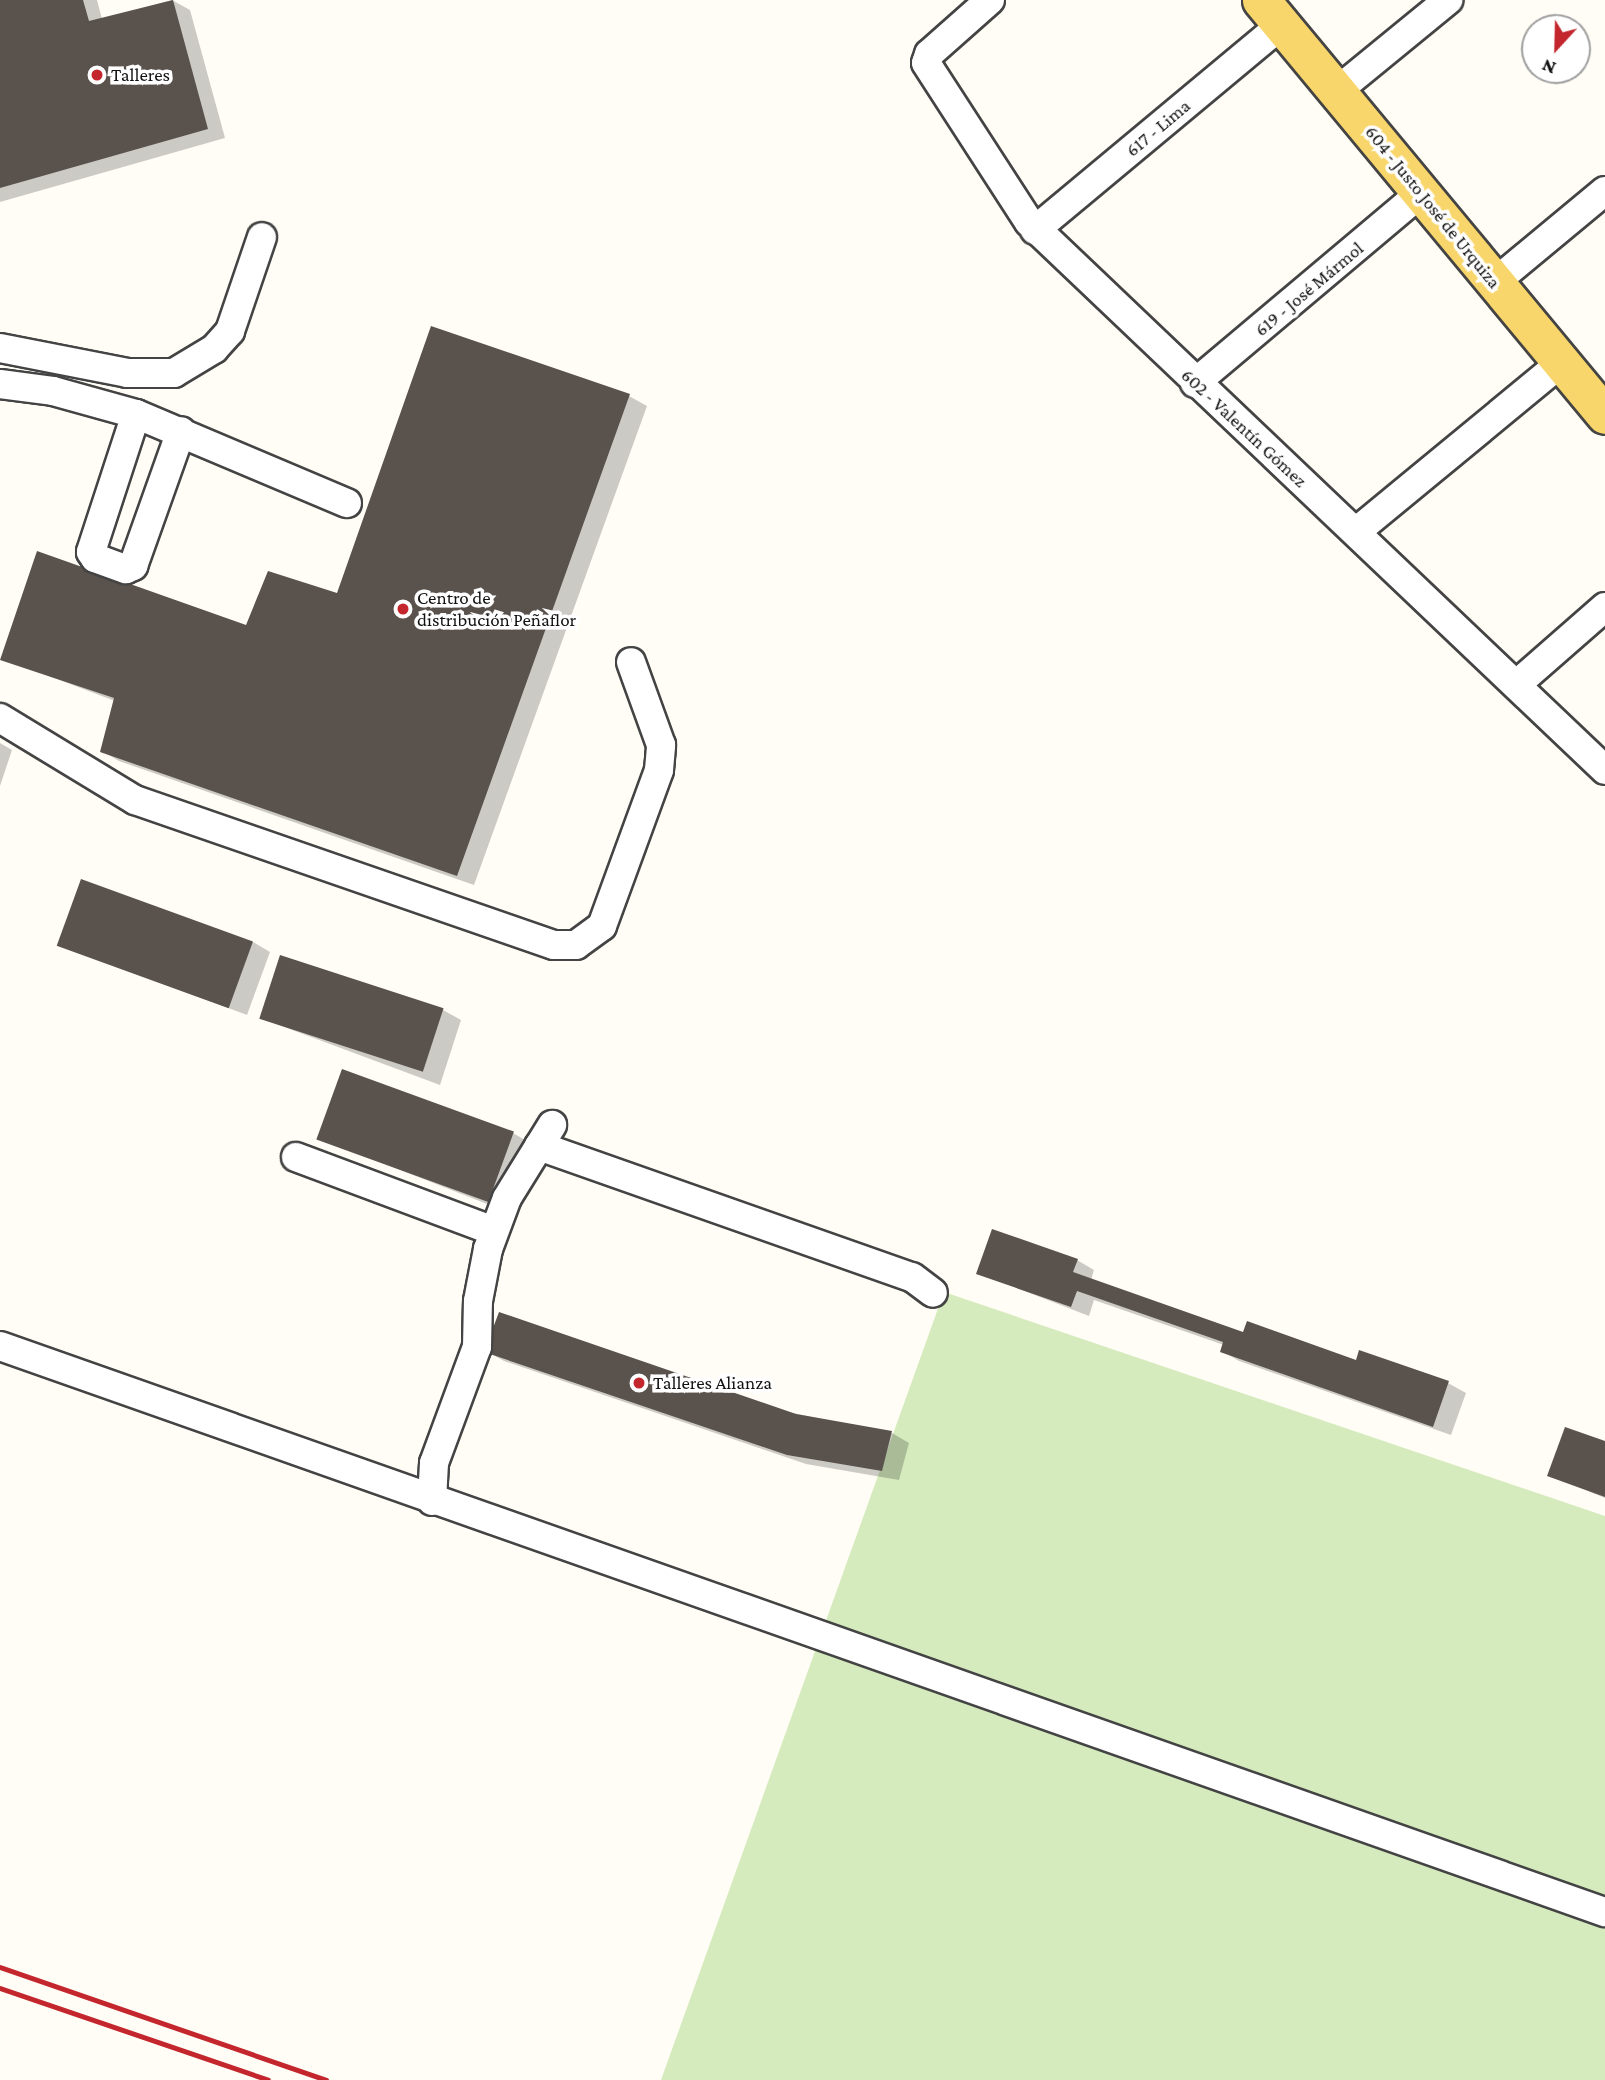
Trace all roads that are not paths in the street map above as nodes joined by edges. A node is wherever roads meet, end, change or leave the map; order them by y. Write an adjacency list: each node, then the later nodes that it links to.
1 (990, 0): 7 (street, 602 - Valentín Gómez)
2 (1448, 0): 4 (street)
3 (1271, 12): 4 (main road, 604 - Justo José de Urquiza); 7 (street, 617 - Lima)
4 (1337, 91): 6 (main road, 604 - Justo José de Urquiza)
5 (1605, 191): 9 (street)
6 (1421, 193): 9 (main road, 604 - Justo José de Urquiza); 12 (street, 619 - José Mármol)
7 (1035, 230): 12 (street, 602 - Valentín Gómez)
8 (262, 237): 10 (street)
9 (1494, 283): 11 (main road, 604 - Justo José de Urquiza)
10 (0, 348)
11 (1562, 362): 15 (main road, 604 - Justo José de Urquiza); 18 (street)
12 (1195, 383): 18 (street, 602 - Valentín Gómez)
13 (0, 384): 14 (street)
14 (136, 414): 16 (street); 16 (street)
15 (1605, 415)
16 (181, 431): 17 (street)
17 (347, 503)
18 (1357, 531): 21 (street, 602 - Valentín Gómez)
19 (1605, 607): 21 (street)
20 (631, 662): 22 (street)
21 (1517, 684): 23 (street, 602 - Valentín Gómez)
22 (0, 718)
23 (1605, 770)
24 (296, 1157): 25 (street)
25 (494, 1231): 26 (street); 28 (street)
26 (933, 1293)
27 (0, 1346): 28 (street)
28 (432, 1501): 29 (street)
29 (1605, 1912)

